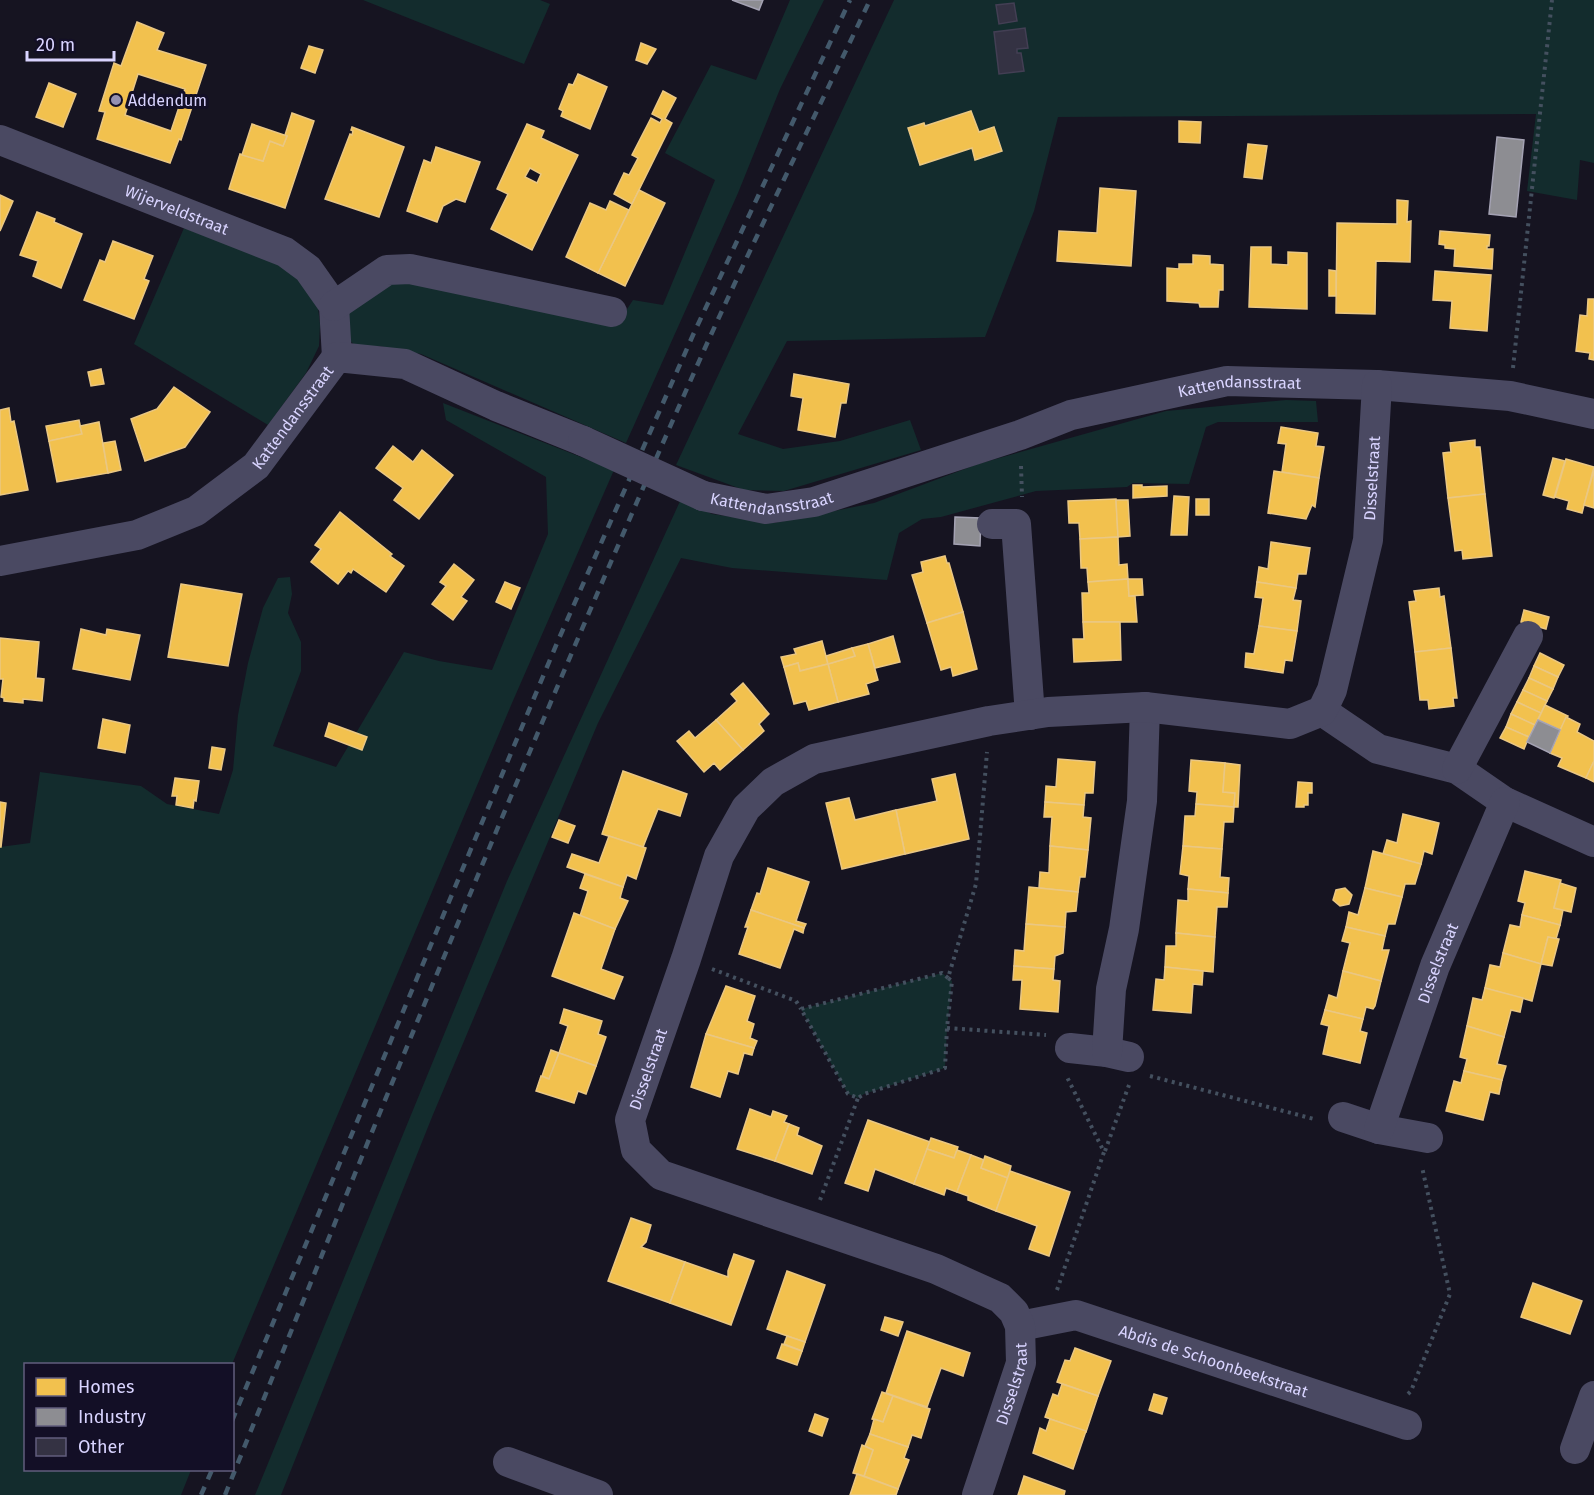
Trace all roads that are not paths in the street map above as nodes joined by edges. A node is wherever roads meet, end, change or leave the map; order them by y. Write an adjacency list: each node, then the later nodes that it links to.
1 (0, 140): 2 (street, Wijerveldstraat)
2 (334, 306): 3 (street); 4 (street)
3 (612, 312)
4 (337, 357): 5 (street, Kattendansstraat, bridge); 8 (street, Kattendansstraat)
5 (1377, 385): 6 (street, Kattendansstraat); 11 (street, Disselstraat)
6 (1594, 414)
7 (1004, 524): 12 (street)
8 (0, 561)
9 (1528, 636): 13 (street)
10 (1145, 707): 11 (street, Disselstraat); 12 (street, Disselstraat); 16 (street)
11 (1322, 711): 13 (street)
12 (1030, 715): 20 (street, Disselstraat)
13 (1457, 769): 14 (street)
14 (1505, 802): 15 (street); 18 (street, Disselstraat)
15 (1594, 842)
16 (1070, 1048)
17 (1343, 1118): 18 (street)
18 (1379, 1129): 19 (street)
19 (1422, 1136)
20 (1033, 1324): 22 (street, Abdis de Schoonbeekstraat); 26 (street, Disselstraat)
21 (1594, 1396): 23 (street)
22 (1395, 1421)
23 (1575, 1449)
24 (508, 1462): 25 (street)
25 (598, 1495)
26 (977, 1495)

